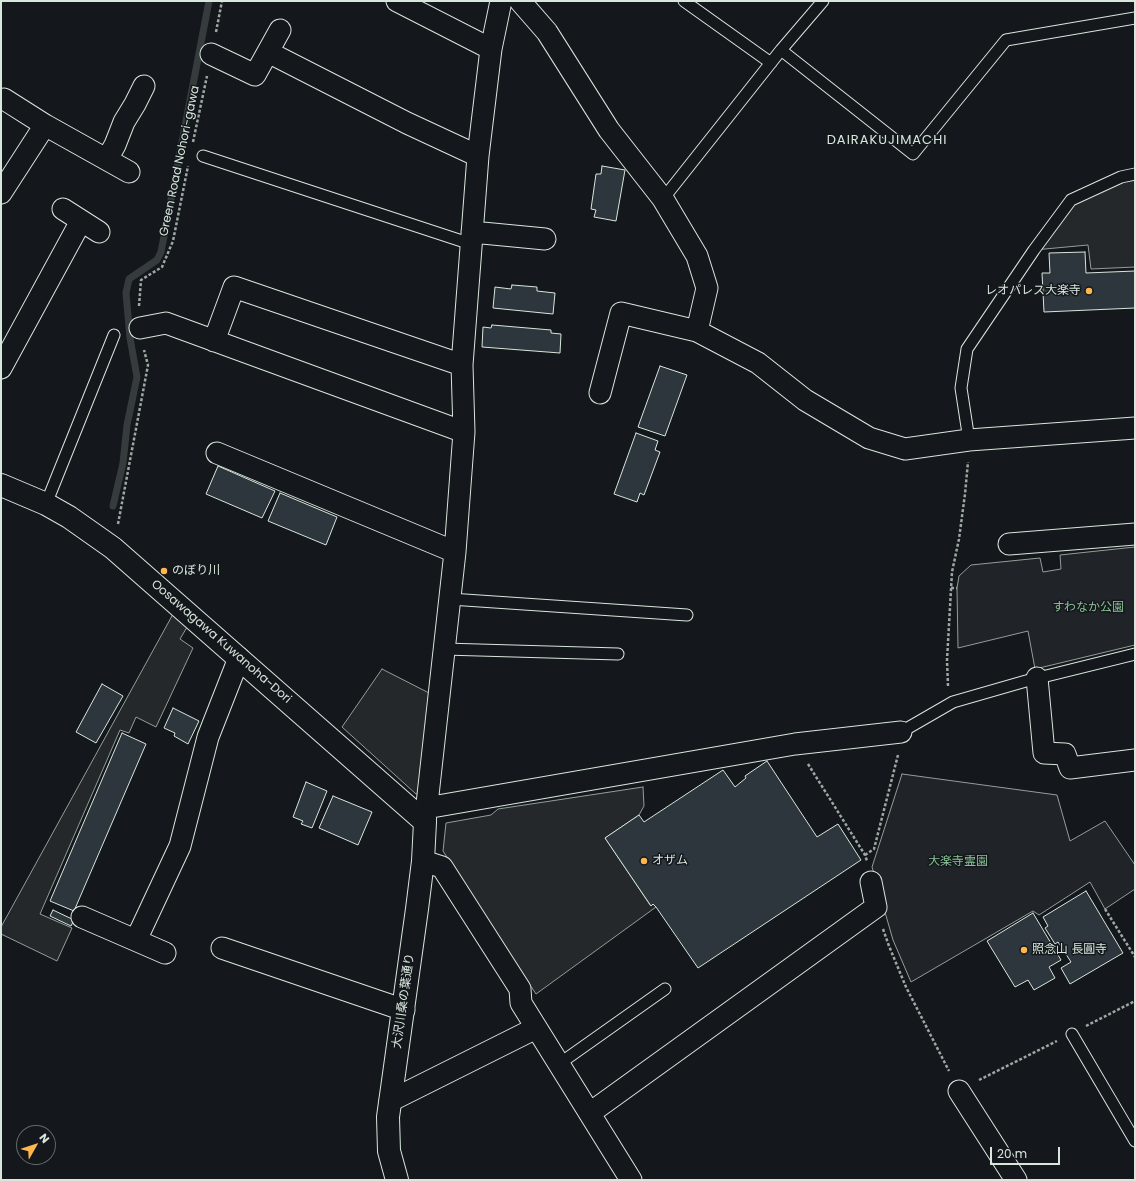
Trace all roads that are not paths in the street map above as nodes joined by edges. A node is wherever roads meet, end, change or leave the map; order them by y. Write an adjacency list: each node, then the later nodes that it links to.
1 (397, 1): 8 (street)
2 (501, 1): 8 (street)
3 (520, 1): 22 (street)
4 (684, 1): 12 (lane)
5 (823, 1): 9 (lane)
6 (1135, 18): 9 (lane)
7 (280, 30): 10 (street)
8 (491, 49): 17 (street)
9 (781, 50): 12 (lane)
10 (268, 52): 11 (street); 17 (street)
11 (211, 54)
12 (771, 63): 22 (lane)
13 (144, 86): 18 (street)
14 (4, 99): 15 (street)
15 (45, 125): 18 (street); 21 (street)
16 (203, 156): 26 (lane)
17 (478, 156): 26 (street)
18 (107, 159): 19 (street)
19 (129, 172)
20 (1135, 174): 38 (lane)
21 (1, 193)
22 (663, 199): 29 (street)
23 (63, 209): 24 (street)
24 (81, 221): 25 (street); 31 (street)
25 (99, 232)
26 (472, 238): 27 (street); 33 (street)
27 (545, 239)
28 (140, 328): 32 (street)
29 (697, 331): 35 (street); 38 (street)
30 (114, 335): 41 (lane)
31 (8, 338): 34 (street)
32 (214, 341): 33 (street); 37 (street)
33 (462, 365): 37 (street)
34 (1, 368)
35 (600, 393)
36 (1135, 428): 38 (street)
37 (464, 432): 44 (street)
38 (969, 440)
39 (217, 453): 44 (street)
40 (1, 485): 41 (street, Oosawagawa Kuwanoha-Dori)
41 (46, 504): 50 (street, Oosawagawa Kuwanoha-Dori)
42 (1135, 534): 43 (street)
43 (1009, 544)
44 (455, 552): 45 (street)
45 (450, 599): 46 (lane); 47 (street)
46 (687, 615)
47 (444, 649): 48 (lane); 54 (street)
48 (618, 654)
49 (1135, 654): 51 (lane)
50 (239, 658): 54 (street, Oosawagawa Kuwanoha-Dori); 58 (street)
51 (1038, 678): 52 (lane); 53 (street)
52 (901, 732): 54 (street)
53 (1135, 760)
54 (426, 815): 55 (street, 大沢川桑の葉通り)
55 (423, 861): 62 (street, 大沢川桑の葉通り); 63 (street)
56 (871, 882): 68 (street)
57 (82, 916): 58 (street)
58 (136, 940): 60 (street)
59 (222, 948): 62 (street)
60 (165, 953)
61 (665, 989): 65 (lane)
62 (404, 1010): 67 (street, 大沢川桑の葉通り)
63 (536, 1028): 65 (street); 67 (street)
64 (1072, 1034): 69 (lane)
65 (559, 1064): 68 (street)
66 (959, 1091): 72 (street)
67 (390, 1101): 70 (street, 大沢川桑の葉通り)
68 (590, 1113): 71 (street)
69 (1135, 1141)
70 (398, 1180)
71 (631, 1180)
72 (1016, 1180)

